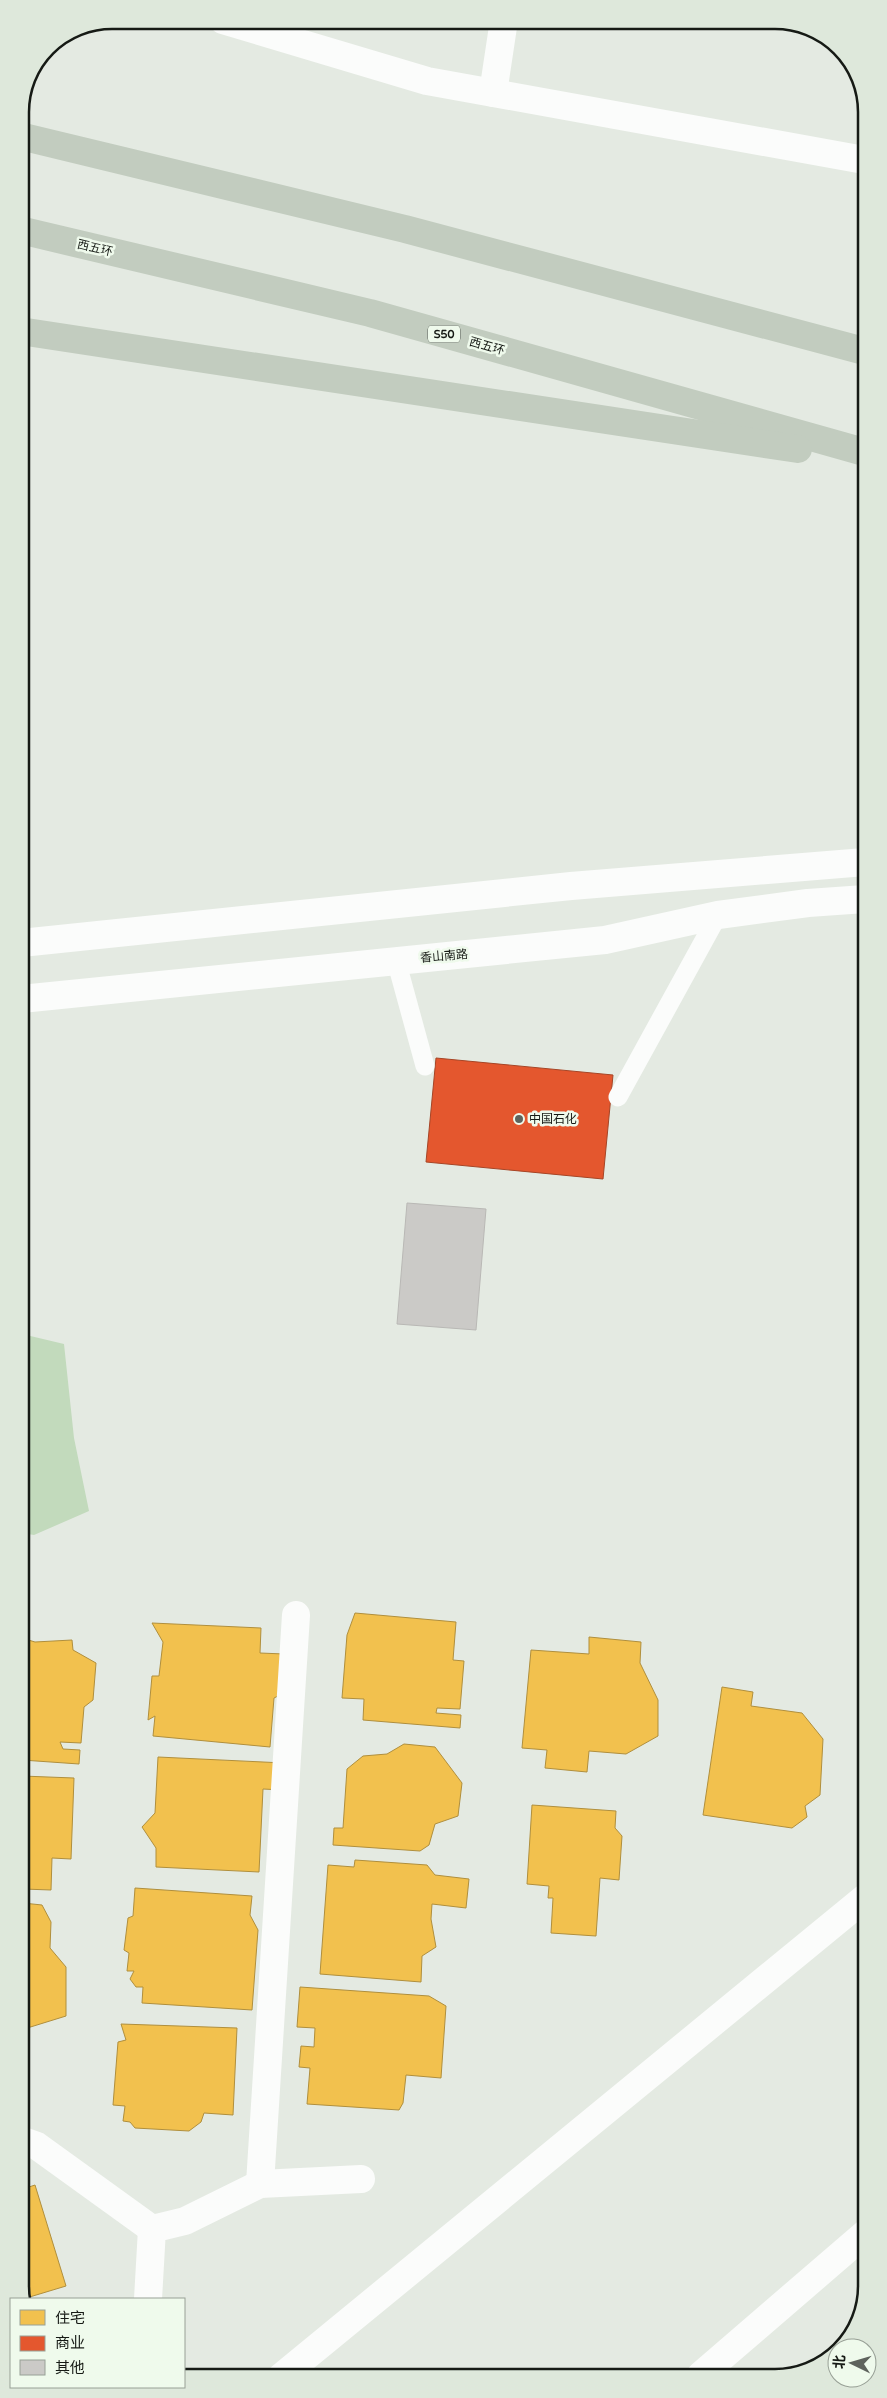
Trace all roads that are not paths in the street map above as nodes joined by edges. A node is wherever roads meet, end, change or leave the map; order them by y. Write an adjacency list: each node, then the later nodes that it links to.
1 (253, 29): 3 (street)
2 (503, 29): 3 (street)
3 (493, 93): 5 (street)
4 (29, 138): 8 (highway)
5 (858, 159)
6 (29, 232): 9 (highway, 西五环 / S50)
7 (29, 333): 10 (highway)
8 (858, 349)
9 (858, 450)
10 (858, 458)
11 (858, 863): 14 (street)
12 (858, 899): 13 (street, 香山南路)
13 (718, 915): 15 (street, 香山南路); 18 (lane)
14 (29, 942)
15 (396, 960): 16 (street, 香山南路); 17 (lane)
16 (29, 998)
17 (425, 1066)
18 (618, 1097)
19 (296, 1615): 23 (street)
20 (858, 1904): 27 (street)
21 (29, 2143): 24 (street)
22 (361, 2179): 23 (street)
23 (260, 2184): 24 (street)
24 (152, 2229): 26 (street)
25 (858, 2240): 28 (street)
26 (148, 2298)
27 (291, 2369)
28 (707, 2369)

